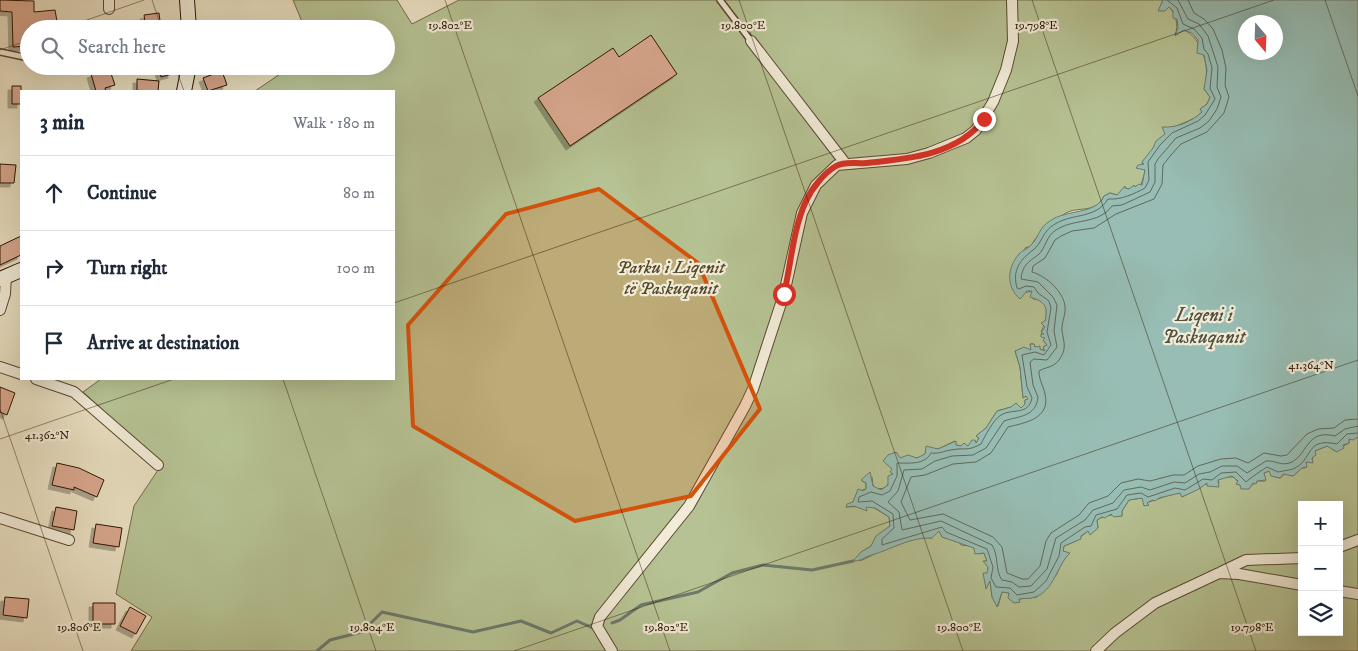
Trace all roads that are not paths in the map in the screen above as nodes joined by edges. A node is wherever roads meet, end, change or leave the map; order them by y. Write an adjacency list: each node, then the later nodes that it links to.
1 (187, 0): 4 (street)
2 (720, 0): 5 (lane)
3 (1012, 0): 10 (street)
4 (188, 20)
5 (751, 41): 10 (street)
6 (0, 52): 7 (lane)
7 (20, 56)
8 (187, 75): 9 (street)
9 (184, 90)
10 (845, 163): 27 (street)
11 (20, 270): 12 (street)
12 (3, 278): 13 (street)
13 (0, 310)
14 (0, 367): 15 (street)
15 (20, 374)
16 (39, 380): 17 (street)
17 (158, 465)
18 (0, 518): 19 (street)
19 (69, 540)
20 (1358, 540): 21 (street)
21 (1342, 546)
22 (1298, 558): 23 (street)
23 (1219, 573): 24 (street); 28 (street)
24 (1298, 584)
25 (1343, 592): 26 (street)
26 (1358, 594)
27 (612, 651)
28 (1096, 651)

